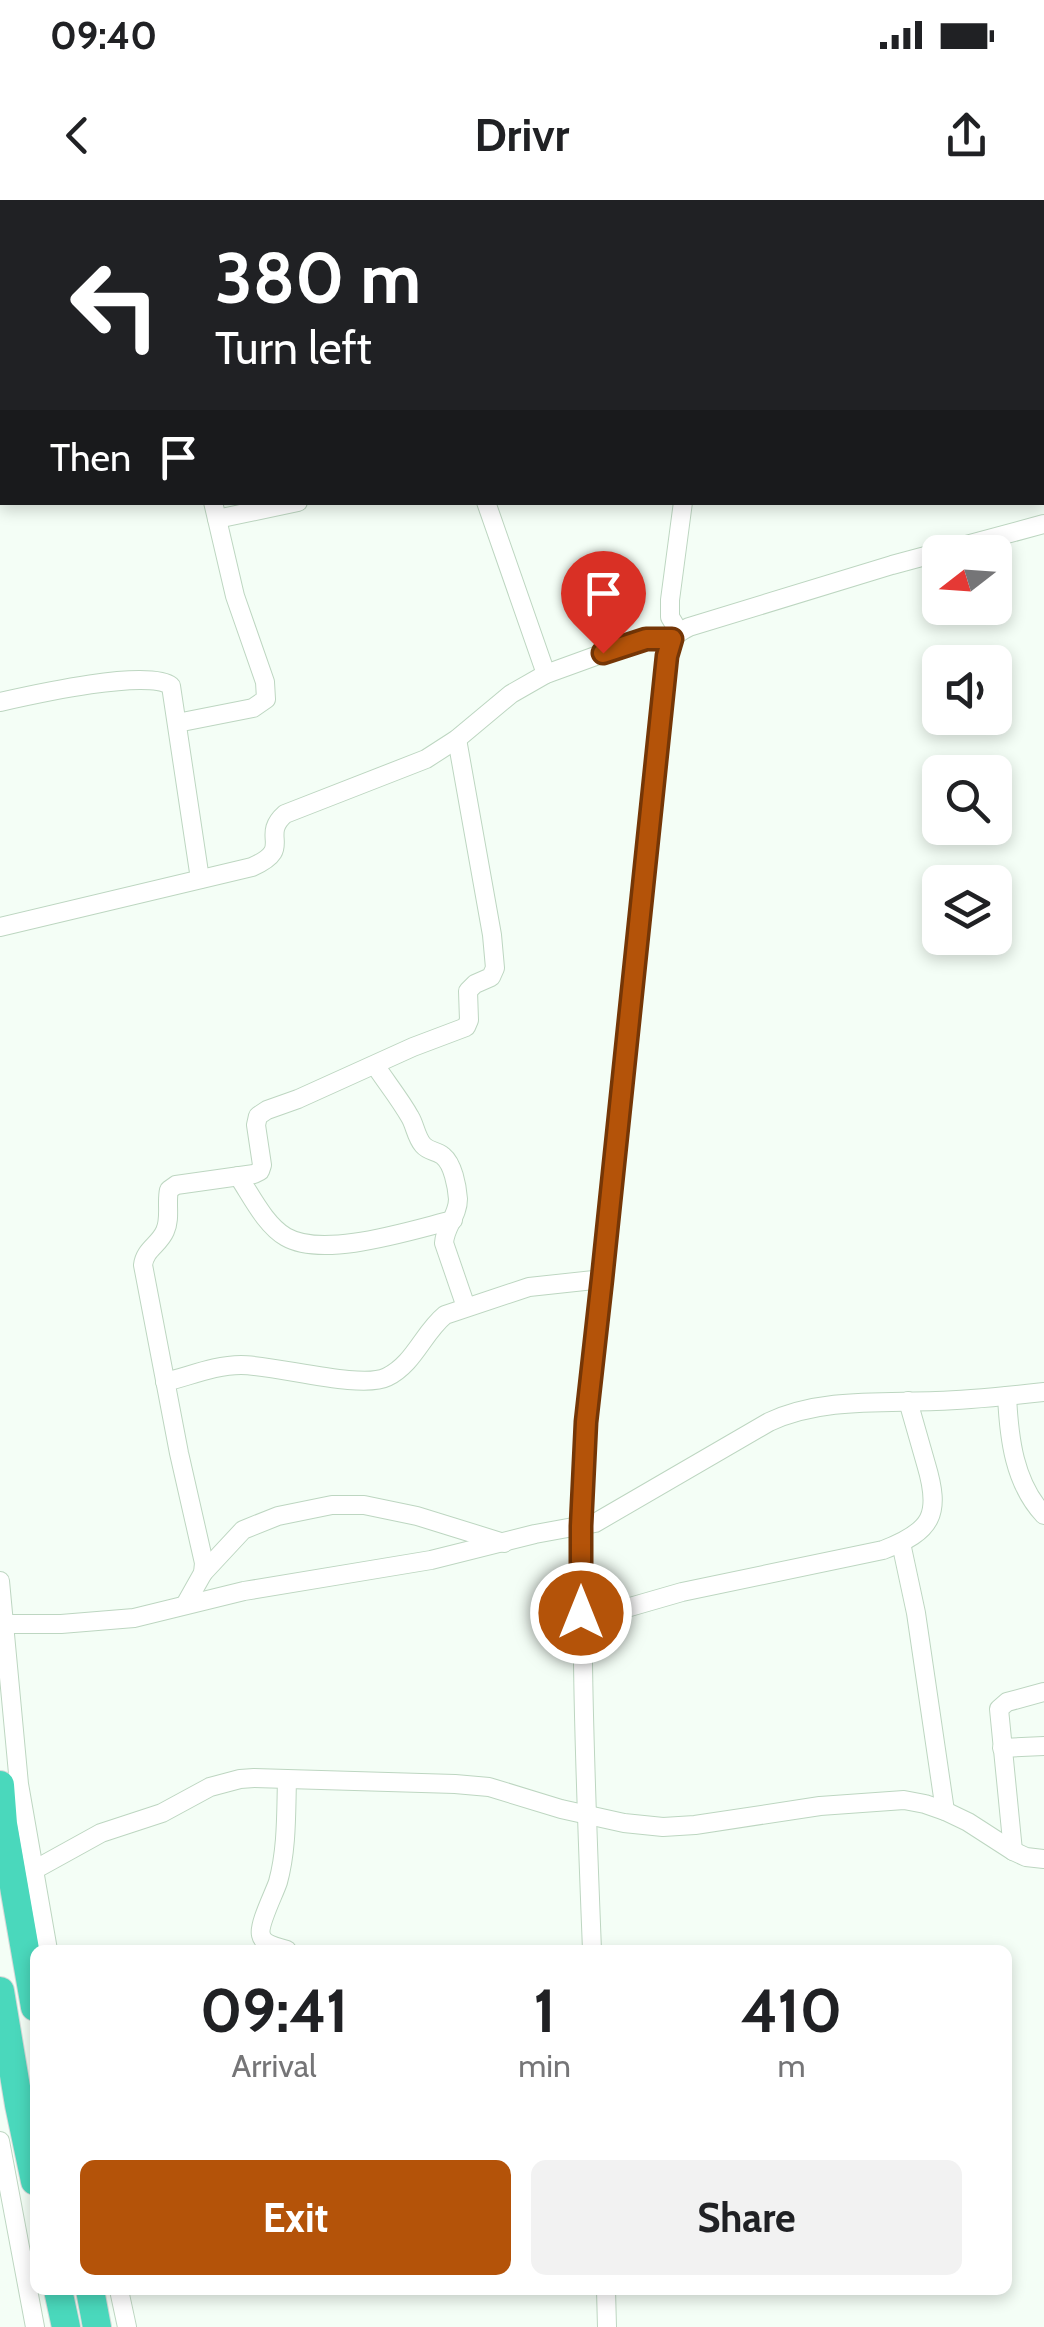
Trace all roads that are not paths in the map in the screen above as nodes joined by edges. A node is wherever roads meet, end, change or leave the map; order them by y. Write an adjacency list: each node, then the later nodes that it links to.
1 (267, 505): 4 (street)
2 (487, 505): 7 (street)
3 (683, 505): 6 (street)
4 (215, 510): 9 (street)
5 (1044, 524): 6 (street)
6 (665, 637): 7 (street); 16 (street)
7 (546, 674): 10 (street)
8 (0, 702): 9 (street)
9 (177, 723): 11 (street)
10 (457, 738): 11 (street); 13 (street)
11 (200, 880): 12 (street)
12 (0, 927)
13 (375, 1065): 14 (street); 15 (street)
14 (238, 1176): 15 (street); 18 (street)
15 (453, 1220): 17 (street)
16 (599, 1280): 17 (street); 23 (street)
17 (466, 1307): 18 (street)
18 (165, 1382): 26 (street)
19 (1044, 1392): 20 (street)
20 (1006, 1396): 21 (street); 22 (street)
21 (908, 1402): 23 (street); 25 (street)
22 (1044, 1515)
23 (570, 1528): 24 (street); 29 (street)
24 (504, 1543): 26 (street); 28 (street)
25 (902, 1543): 29 (street); 36 (street)
26 (203, 1573): 28 (street)
27 (0, 1581): 30 (street)
28 (185, 1604): 30 (street)
29 (581, 1613): 37 (street)
30 (4, 1624): 40 (street)
31 (1044, 1692): 33 (street)
32 (1044, 1746): 33 (street)
33 (1002, 1748): 38 (street)
34 (287, 1780): 37 (street); 40 (street); 42 (street)
35 (0, 1785): 44 (highway)
36 (945, 1811): 37 (street); 38 (street)
37 (584, 1813): 43 (street)
38 (1013, 1851): 39 (street)
39 (1044, 1859)
40 (34, 1870): 41 (street)
41 (47, 1945)
42 (272, 1945)
43 (592, 1945)
44 (30, 1977)
45 (0, 1991): 47 (highway)
46 (0, 2140): 52 (street)
47 (30, 2157)
48 (59, 2295): 53 (highway)
49 (91, 2295): 54 (highway)
50 (120, 2295): 55 (street)
51 (606, 2295): 56 (street)
52 (35, 2327)
53 (66, 2327)
54 (97, 2327)
55 (127, 2327)
56 (607, 2327)

